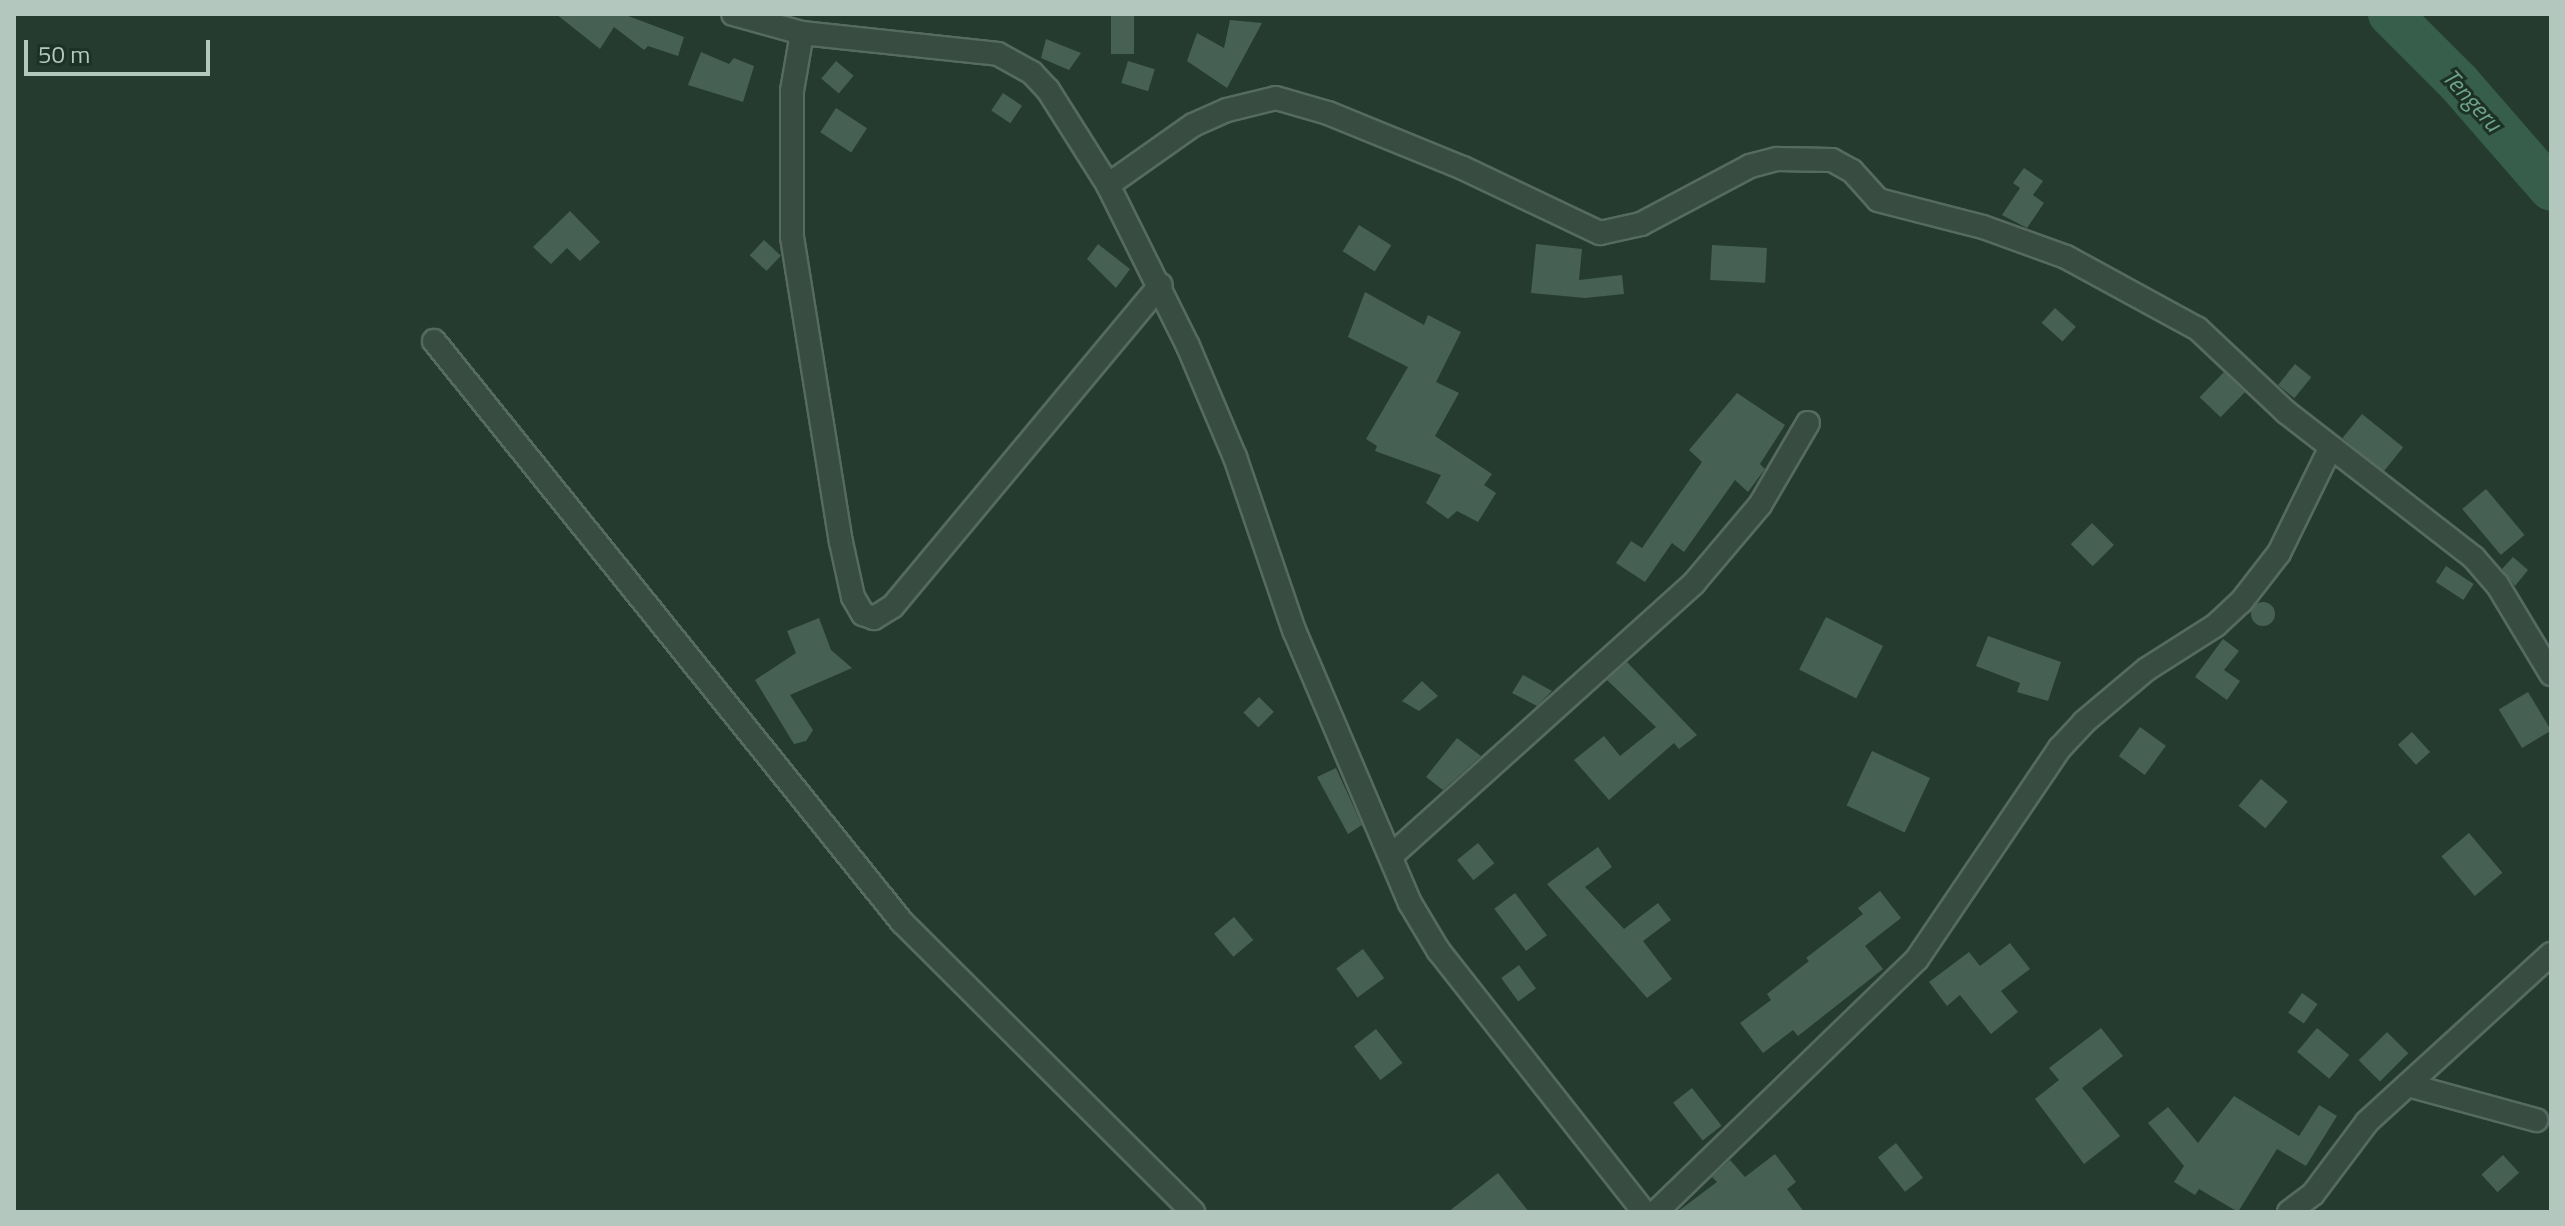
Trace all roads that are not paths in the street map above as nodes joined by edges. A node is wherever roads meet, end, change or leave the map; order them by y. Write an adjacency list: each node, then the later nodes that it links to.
1 (733, 14): 2 (street)
2 (802, 33): 3 (street); 4 (street)
3 (1108, 185): 4 (street); 7 (street)
4 (1160, 285): 9 (street)
5 (434, 341): 13 (street)
6 (1808, 423): 9 (street)
7 (2331, 447): 8 (street); 15 (street)
8 (2551, 674)
9 (1391, 856): 14 (street)
10 (2551, 954): 11 (street)
11 (2408, 1085): 12 (street); 16 (street)
12 (2536, 1120)
13 (1193, 1212)
14 (1644, 1212)
15 (1656, 1212)
16 (2289, 1212)

